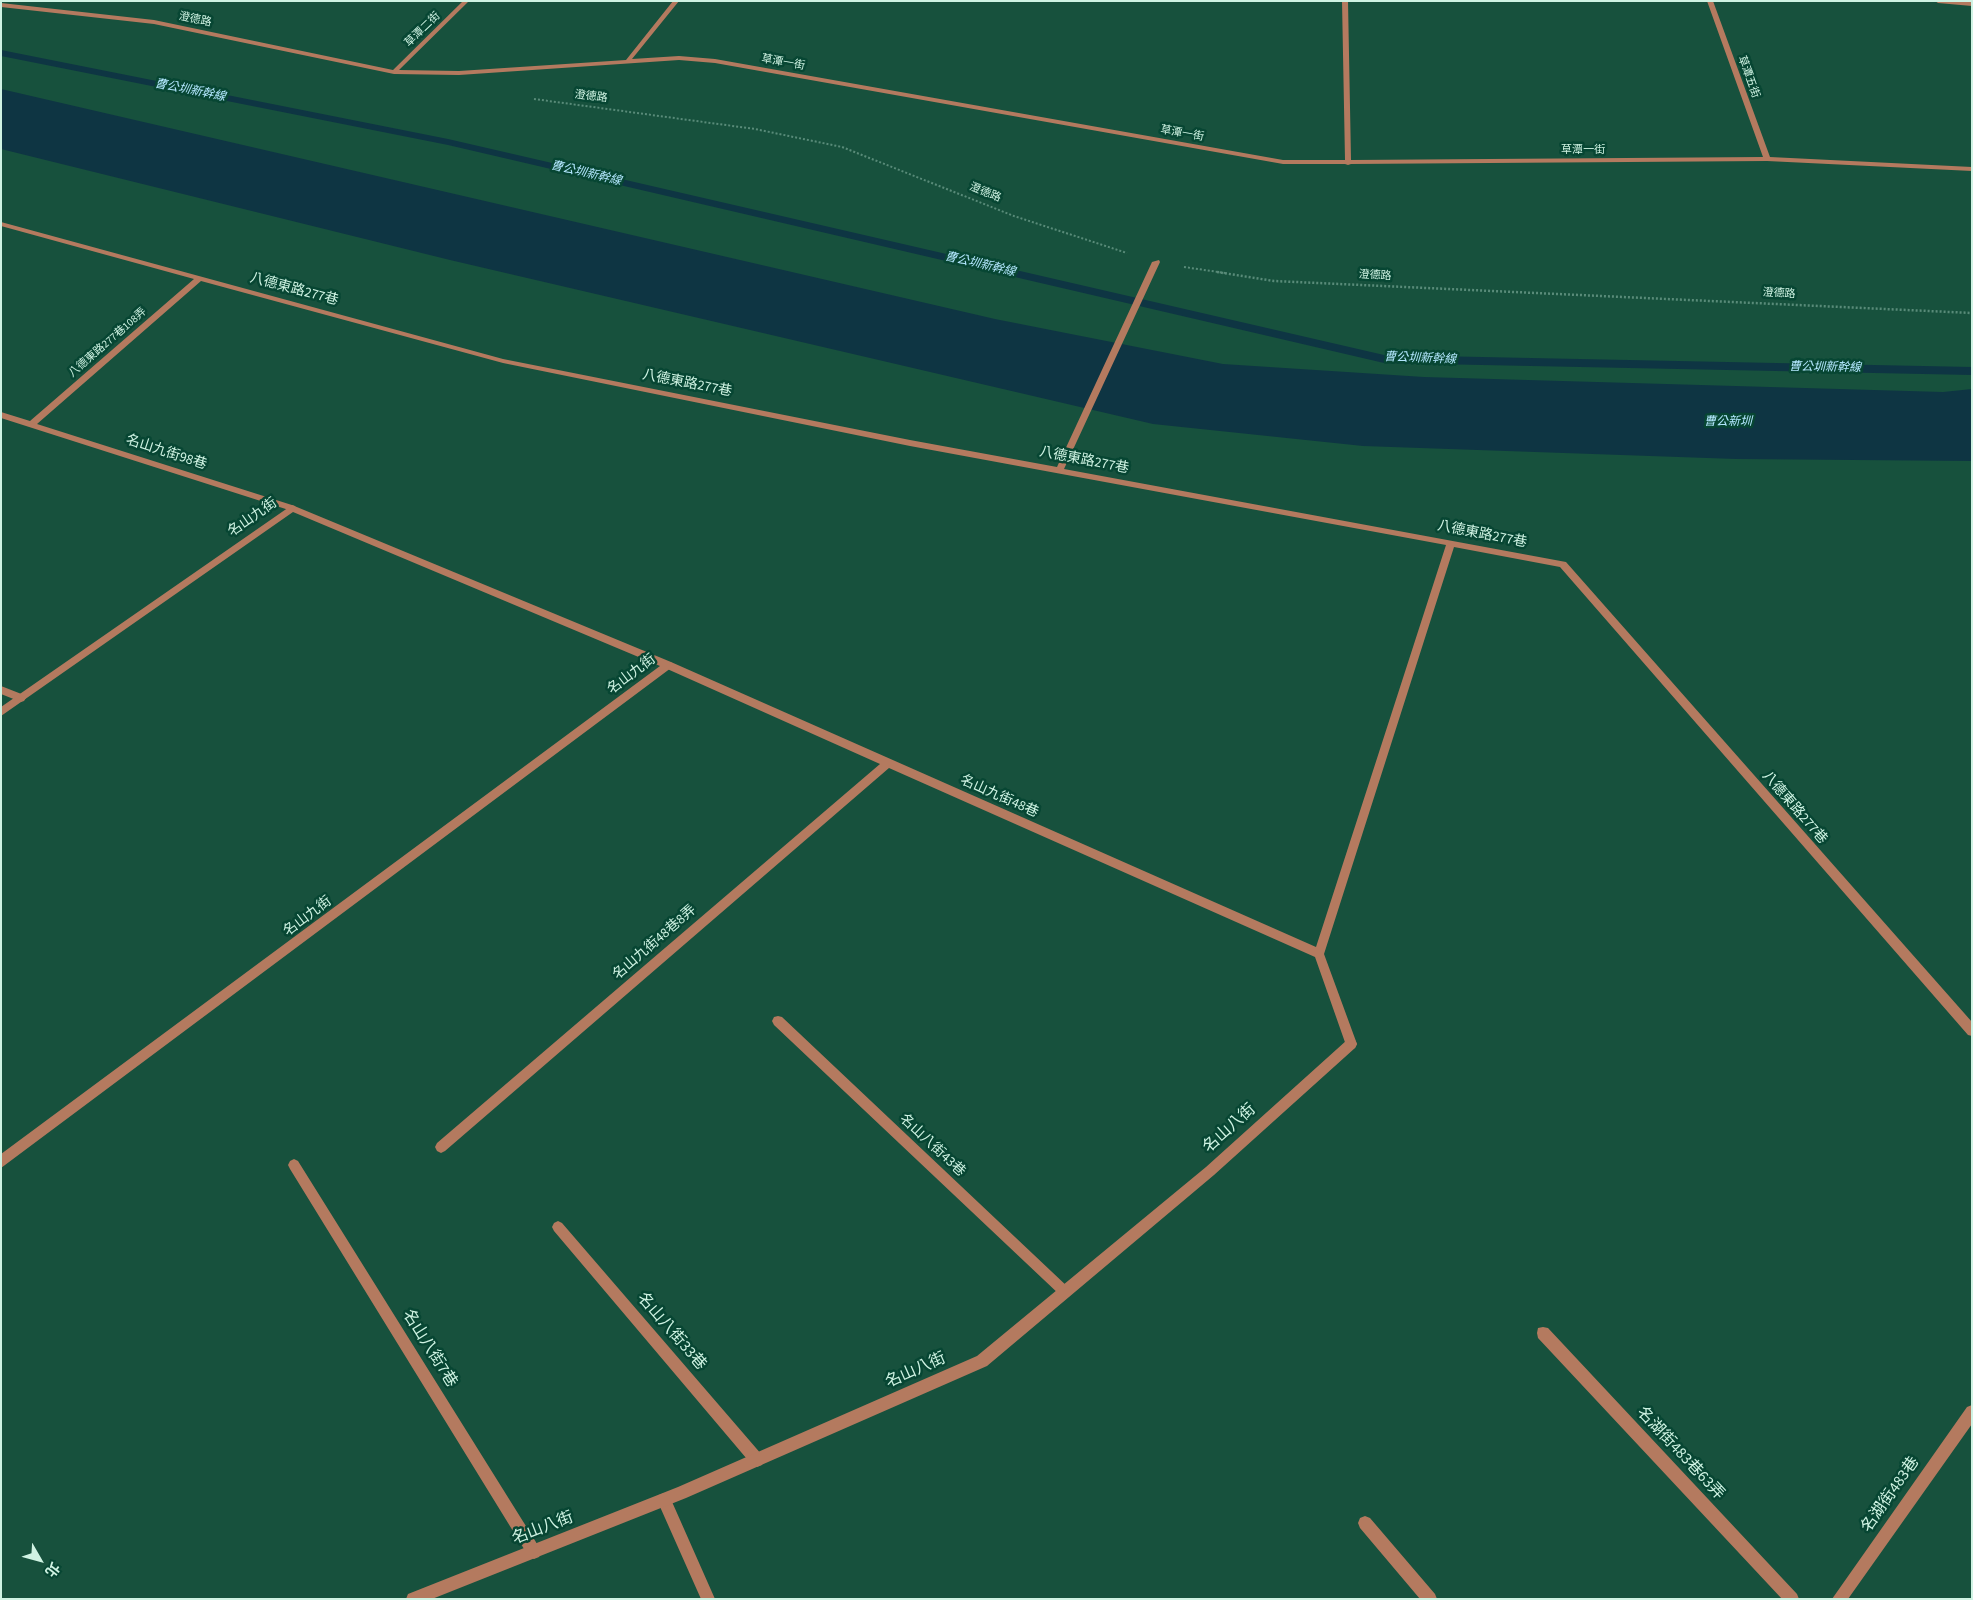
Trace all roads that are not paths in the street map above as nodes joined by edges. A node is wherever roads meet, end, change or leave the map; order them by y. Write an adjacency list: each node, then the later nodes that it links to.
1 (466, 1): 9 (street, 草潭二街)
2 (676, 1): 8 (street)
3 (1345, 1): 11 (street)
4 (1710, 1): 10 (street, 草潭五街)
5 (1938, 1): 6 (street)
6 (1972, 4)
7 (1, 5): 9 (street, 澄德路)
8 (628, 61): 9 (street, 草潭一街); 11 (street, 草潭一街)
9 (394, 72)
10 (1767, 159): 11 (street, 草潭一街); 12 (street, 草潭一街)
11 (1348, 163)
12 (1972, 169)
13 (1, 224): 15 (street, 八德東路277巷)
14 (1156, 262): 18 (street)
15 (200, 278): 17 (street, 八德東路277巷108弄); 18 (street, 八德東路277巷)
16 (1, 416): 17 (street, 名山九街98巷)
17 (31, 425): 19 (street, 名山九街98巷)
18 (1059, 470): 20 (street, 八德東路277巷)
19 (292, 508): 21 (street, 名山九街); 23 (street, 名山九街)
20 (1451, 543): 26 (street); 28 (street, 八德東路277巷)
21 (668, 666): 25 (street, 名山九街48巷); 30 (street, 名山九街)
22 (1, 690): 23 (street)
23 (21, 698): 24 (street, 名山九街)
24 (1, 712)
25 (888, 762): 26 (street, 名山九街48巷); 29 (street, 名山九街48巷8弄)
26 (1319, 954): 33 (street, 名山八街)
27 (778, 1021): 33 (street, 名山八街43巷)
28 (1972, 1031)
29 (441, 1147)
30 (1, 1162)
31 (294, 1165): 39 (street, 名山八街7巷)
32 (558, 1227): 36 (street, 名山八街33巷)
33 (1065, 1292): 36 (street, 名山八街)
34 (1543, 1333): 43 (street, 名湖街483巷63弄)
35 (1972, 1412): 44 (street, 名湖街483巷)
36 (757, 1460): 37 (street, 名山八街)
37 (664, 1500): 39 (street, 名山八街); 41 (street)
38 (1365, 1522): 42 (street)
39 (534, 1552): 40 (street, 名山八街)
40 (413, 1599)
41 (708, 1599)
42 (1430, 1599)
43 (1792, 1599)
44 (1839, 1599)

